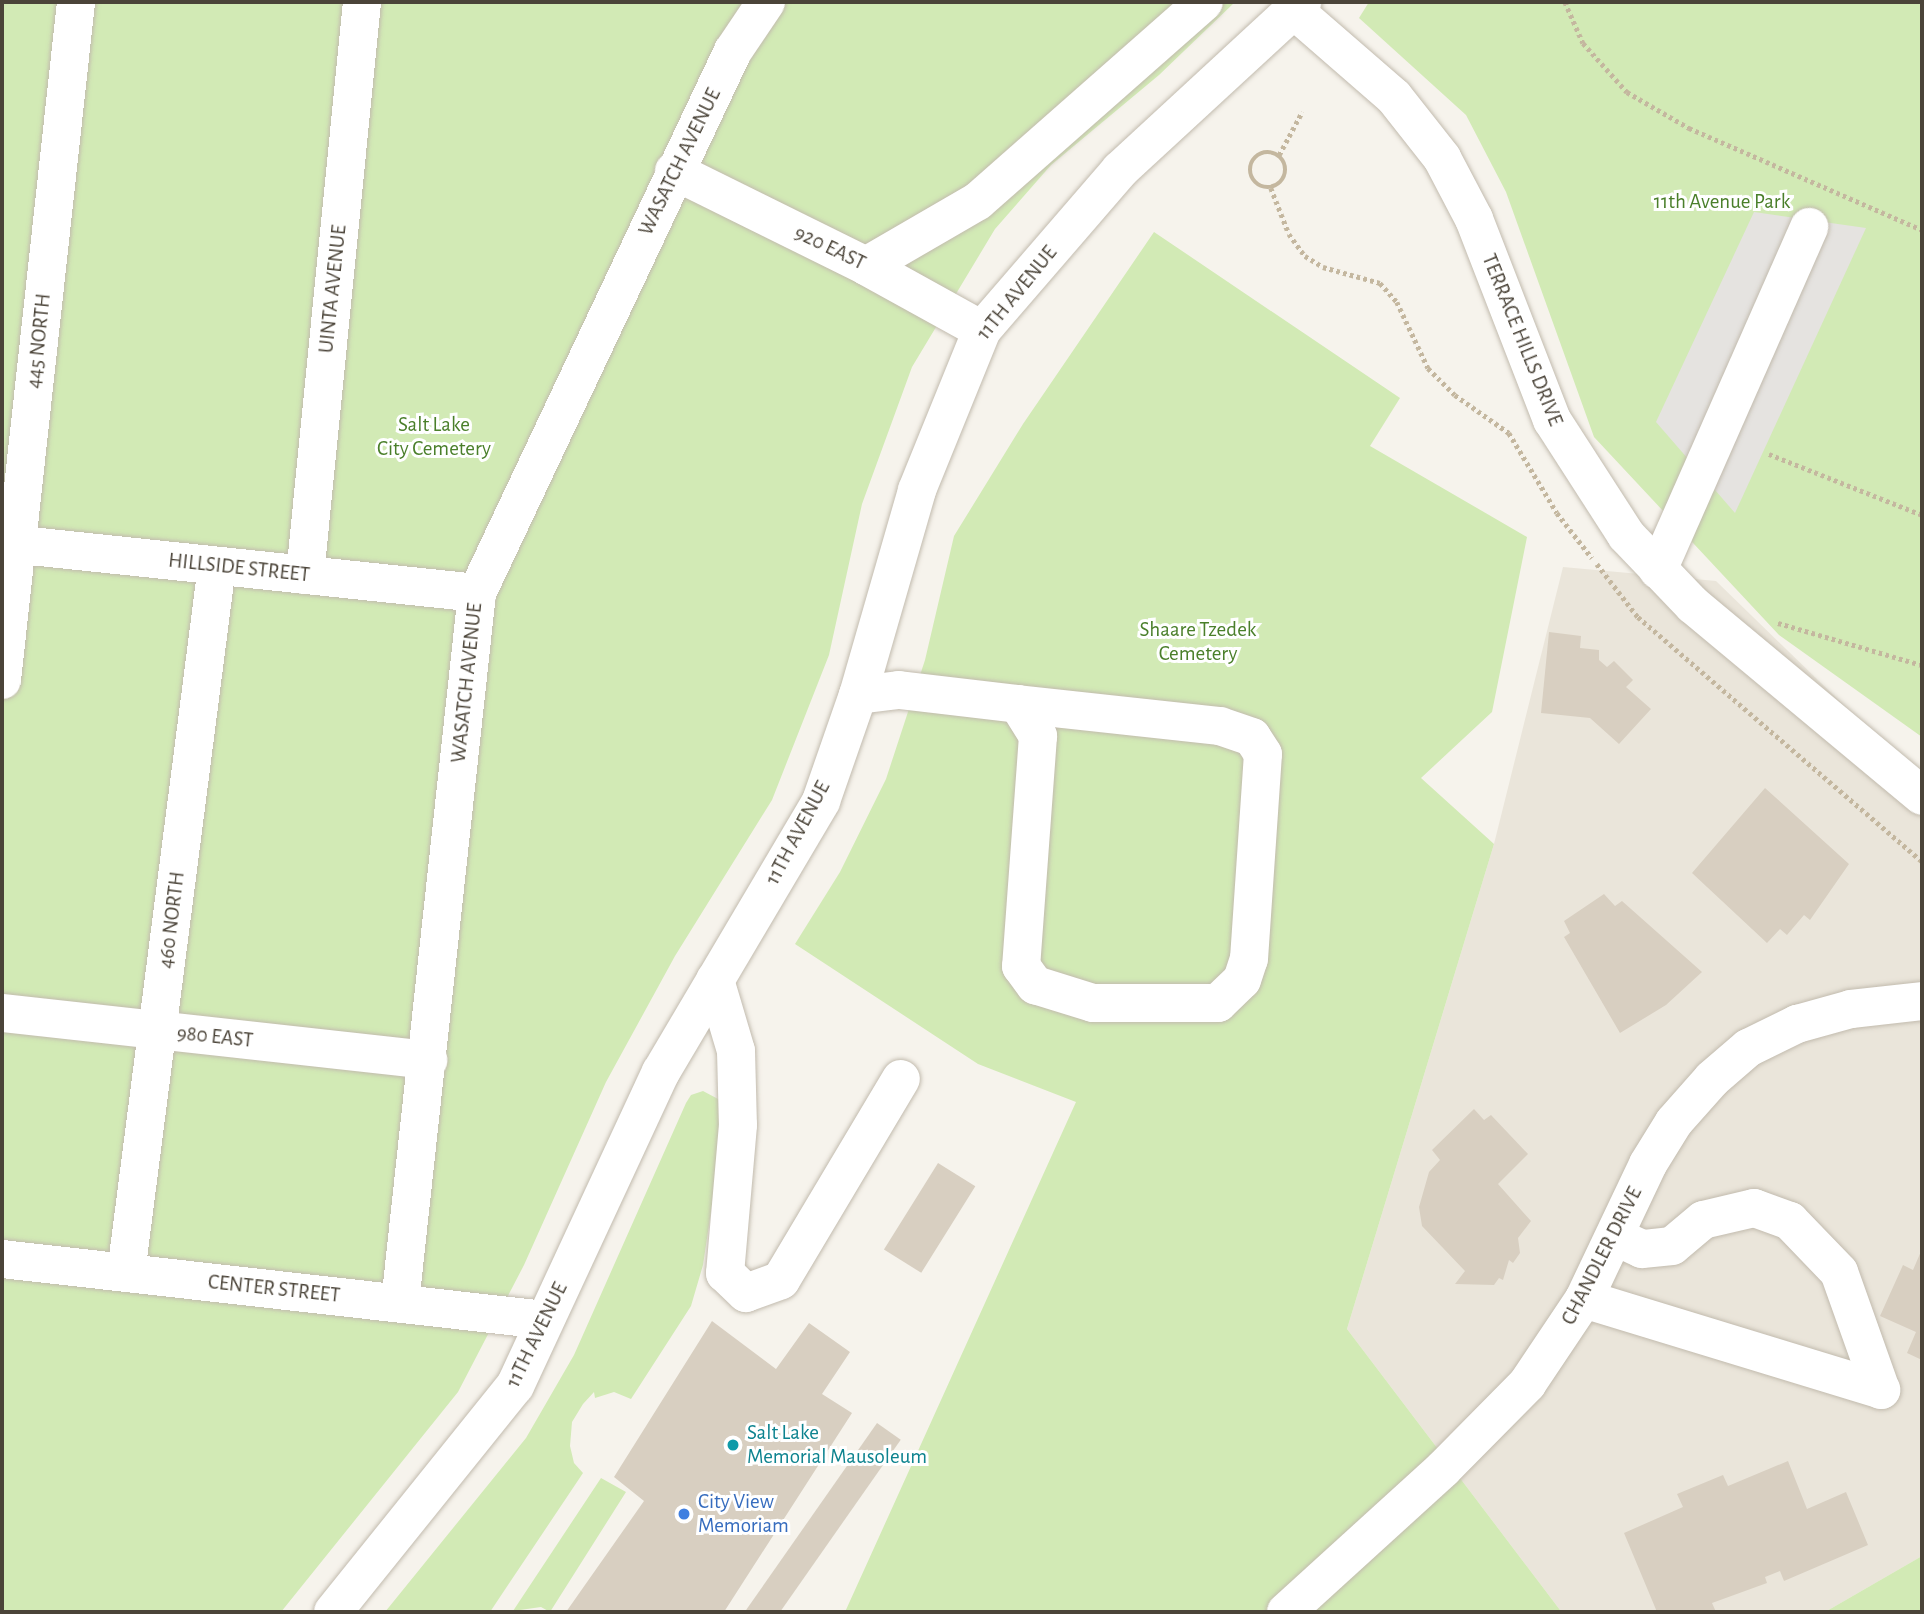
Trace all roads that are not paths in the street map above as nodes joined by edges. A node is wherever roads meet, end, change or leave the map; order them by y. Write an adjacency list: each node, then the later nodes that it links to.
1 (76, 2): 12 (street, 445 NORTH)
2 (362, 2): 15 (street, UINTA AVENUE)
3 (729, 2): 7 (street)
4 (766, 2): 7 (street, WASATCH AVENUE)
5 (1204, 2): 10 (street)
6 (1298, 7): 11 (street, 11TH AVENUE); 14 (street, TERRACE HILLS DRIVE)
7 (733, 51): 8 (street, WASATCH AVENUE)
8 (674, 172): 10 (street, 920 EAST); 16 (street, WASATCH AVENUE)
9 (1809, 227): 14 (street)
10 (866, 266): 11 (street, 920 EAST)
11 (982, 330): 18 (street, 11TH AVENUE)
12 (9, 544): 13 (street, HILLSIDE STREET); 17 (street, 445 NORTH)
13 (217, 566): 15 (street, HILLSIDE STREET); 24 (street, 460 NORTH)
14 (1658, 570): 20 (street, TERRACE HILLS DRIVE)
15 (305, 575): 16 (street, HILLSIDE STREET)
16 (477, 593): 25 (street, WASATCH AVENUE)
17 (2, 680)
18 (858, 695): 19 (street); 21 (street, 11TH AVENUE)
19 (1017, 704): 19 (street)
20 (1922, 796)
21 (715, 980): 26 (street); 32 (street, 11TH AVENUE)
22 (1922, 1001): 27 (street, CHANDLER DRIVE)
23 (2, 1013): 24 (street, 980 EAST)
24 (159, 1031): 25 (street, 980 EAST); 29 (street, 460 NORTH)
25 (428, 1060): 31 (street, WASATCH AVENUE)
26 (901, 1079)
27 (1616, 1237): 30 (street, CHANDLER DRIVE); 30 (street)
28 (2, 1259): 29 (street, CENTER STREET)
29 (126, 1273): 31 (street, CENTER STREET)
30 (1584, 1299): 34 (street, CHANDLER DRIVE)
31 (400, 1303): 32 (street, CENTER STREET)
32 (545, 1320): 33 (street, 11TH AVENUE)
33 (333, 1612)
34 (1286, 1612)

